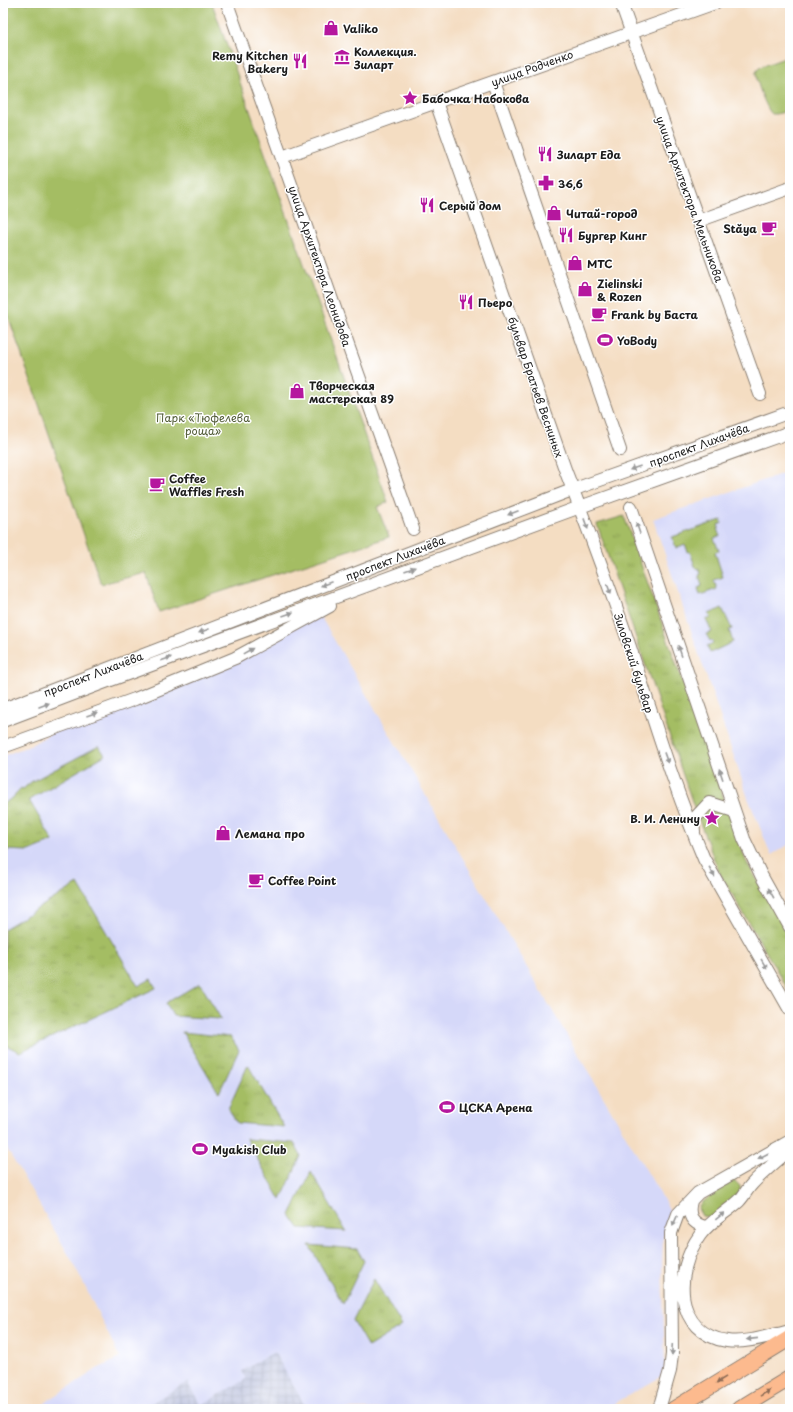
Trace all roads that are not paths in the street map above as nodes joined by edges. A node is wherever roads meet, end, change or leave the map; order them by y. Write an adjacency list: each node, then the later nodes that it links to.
1 (227, 3): 7 (street, улица Архитектора Леонидова)
2 (621, 3): 4 (street, улица Архитектора Мельникова)
3 (715, 3): 4 (street, улица Родченко)
4 (631, 33): 5 (street, улица Родченко); 9 (street, улица Архитектора Мельникова)
5 (493, 82): 6 (street, улица Родченко); 13 (street)
6 (436, 102): 7 (street, улица Родченко); 14 (street, бульвар Братьев Весниных)
7 (282, 157): 17 (street, улица Архитектора Леонидова)
8 (790, 188): 9 (street)
9 (698, 221): 10 (street, улица Архитектора Мельникова)
10 (760, 394)
11 (790, 412): 14 (street, проспект Лихачёва, one-way to 14)
12 (790, 432): 15 (street, проспект Лихачёва)
13 (620, 450)
14 (572, 490): 15 (street, Зиловский бульвар); 19 (street, проспект Лихачёва, one-way to 19)
15 (580, 507): 19 (street, проспект Лихачёва, one-way to 15); 22 (street, Зиловский бульвар, one-way to 22)
16 (631, 507): 21 (street, one-way to 16)
17 (413, 529)
18 (344, 599): 20 (street, one-way to 18)
19 (5, 715)
20 (3, 747)
21 (734, 811): 22 (street, Зиловский бульвар); 23 (street, one-way to 21)
22 (695, 837): 24 (street, Зиловский бульвар, one-way to 24)
23 (790, 927)
24 (790, 1010)
25 (790, 1141): 27 (street, one-way to 27)
26 (790, 1149): 28 (street)
27 (736, 1170): 28 (street); 29 (street)
28 (747, 1190): 30 (street, one-way to 28)
29 (691, 1201): 30 (street); 34 (street, one-way to 34)
30 (706, 1227): 31 (street, one-way to 30)
31 (790, 1331)
32 (790, 1338): 35 (main road, one-way to 35)
33 (790, 1378): 36 (main road, one-way to 33)
34 (659, 1409)
35 (674, 1409)
36 (739, 1409)

